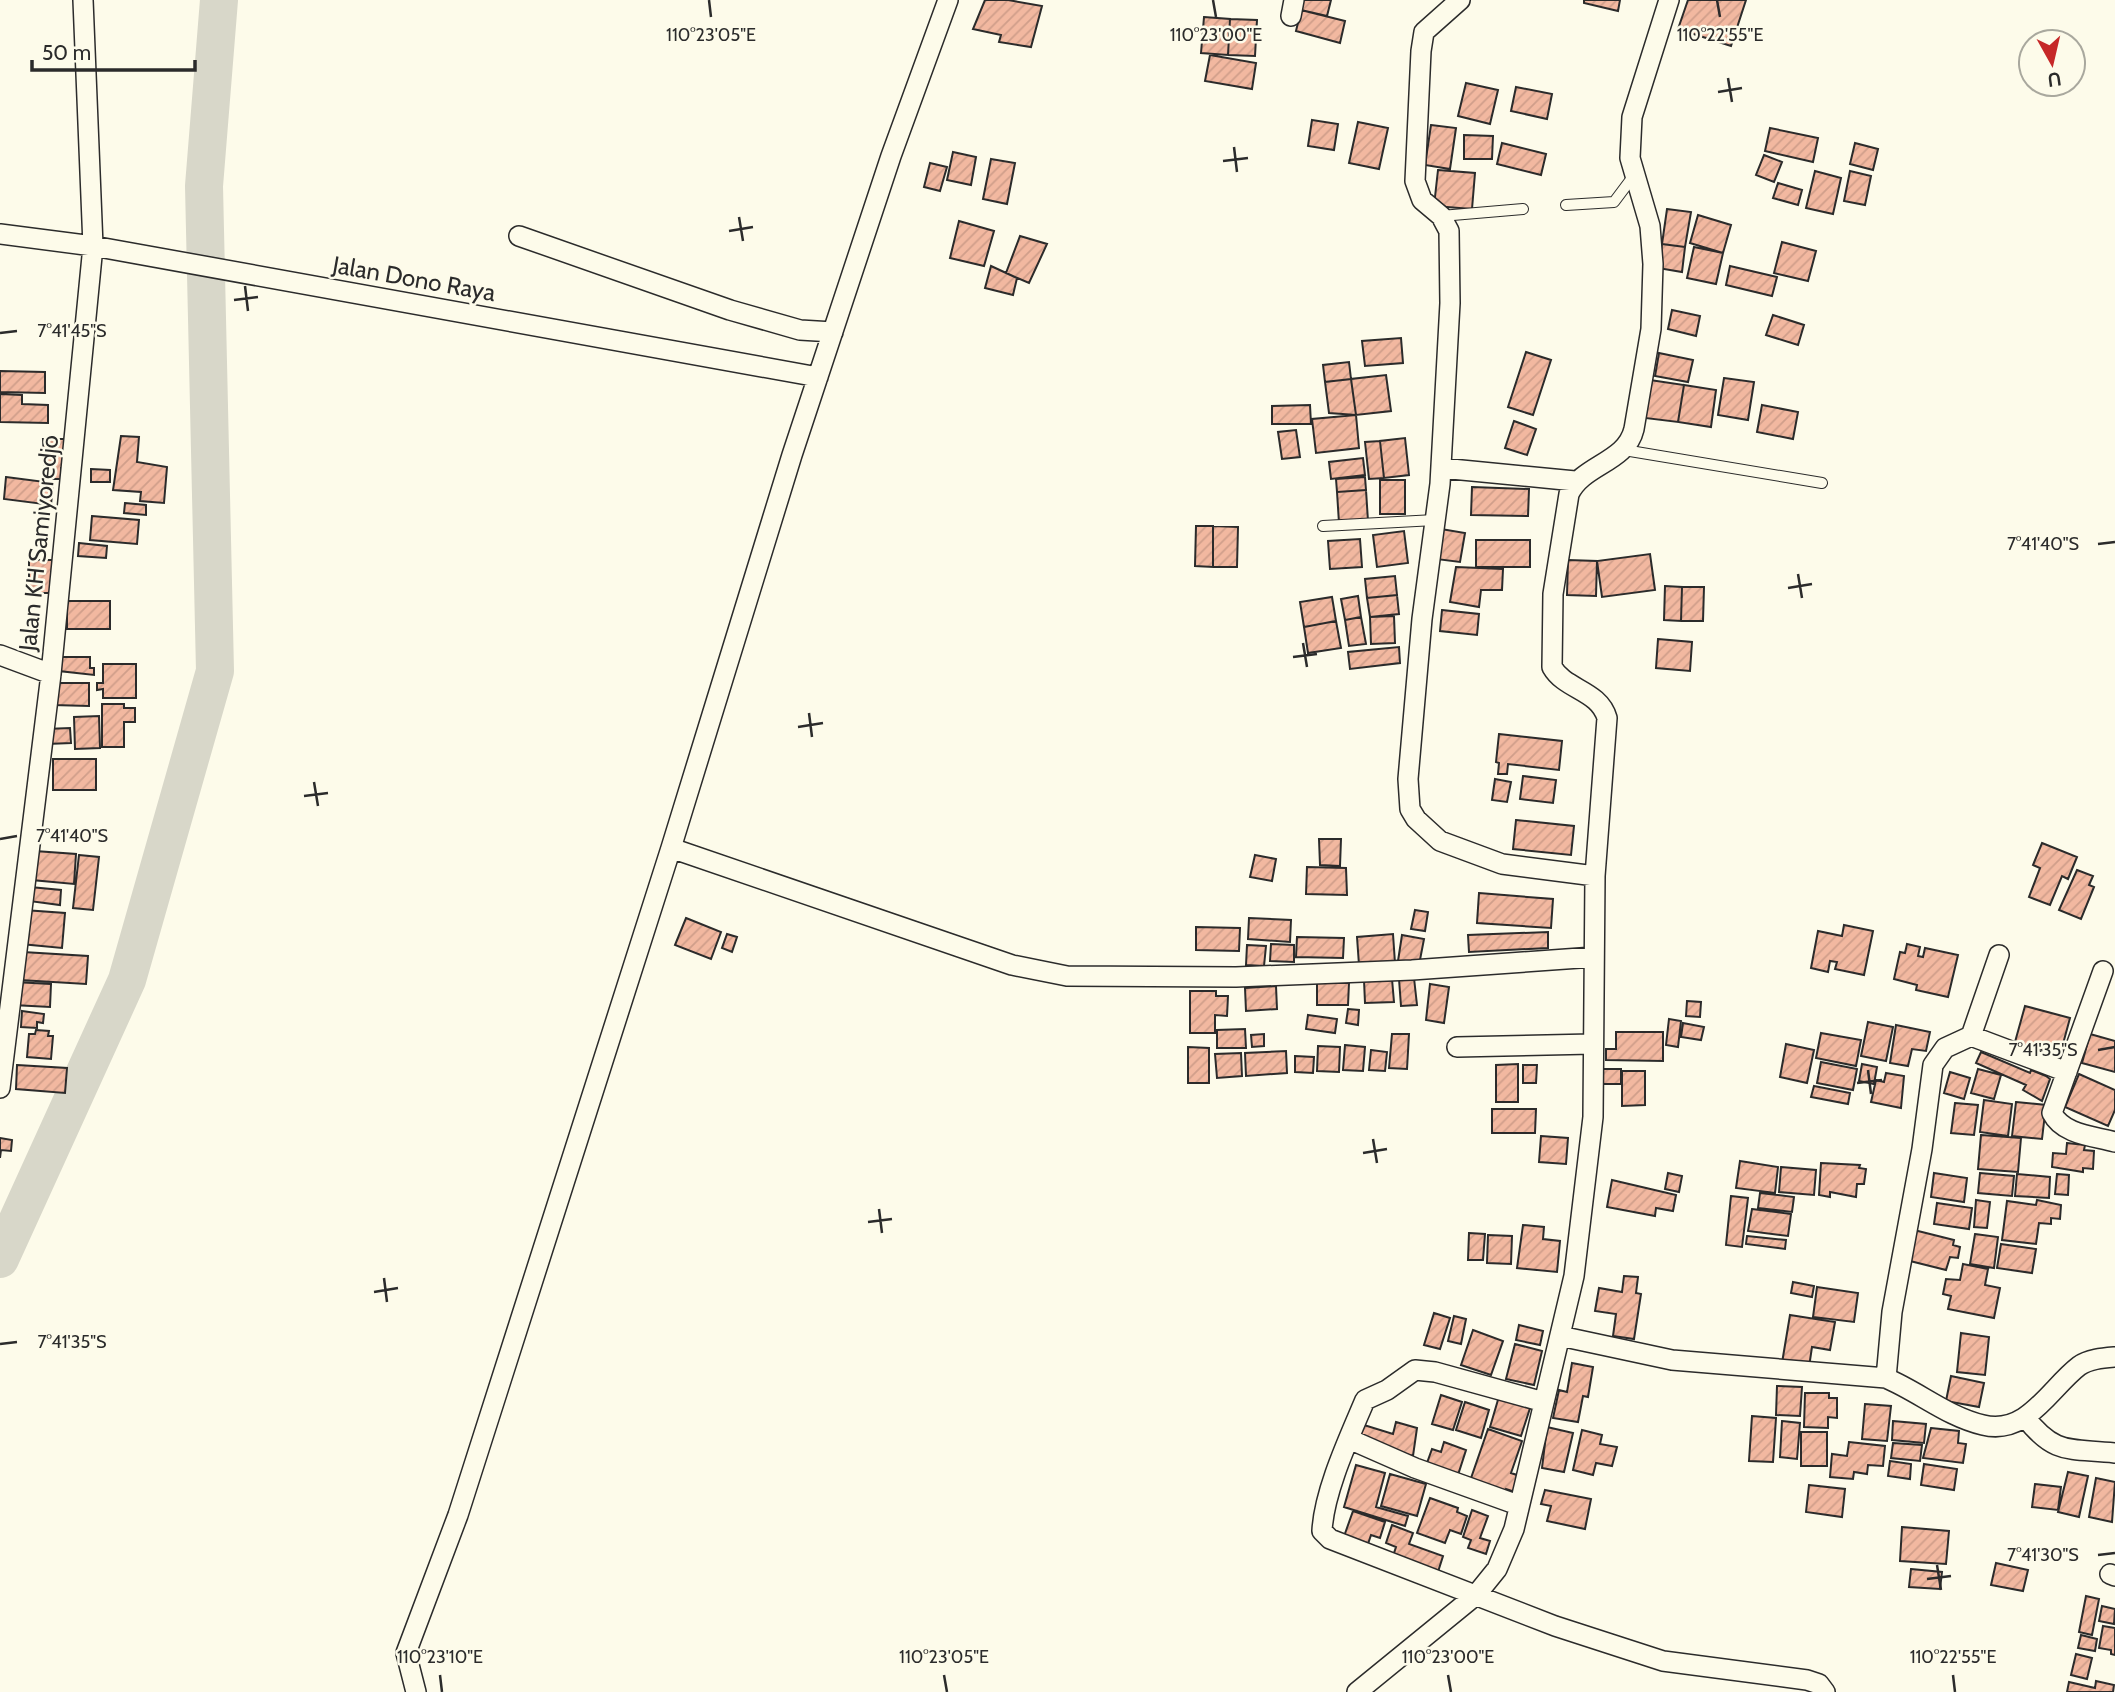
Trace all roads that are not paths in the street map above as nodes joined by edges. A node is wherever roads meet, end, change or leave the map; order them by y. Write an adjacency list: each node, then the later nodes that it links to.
1 (83, 0): 11 (street, Jalan KH Samiyoredjo)
2 (948, 0): 12 (street)
3 (1460, 0): 8 (street)
4 (1669, 0): 5 (street)
5 (1635, 173): 6 (lane); 14 (street)
6 (1566, 205)
7 (1523, 209): 8 (lane)
8 (1441, 215): 15 (street)
9 (0, 234): 11 (street, Jalan Dono Raya)
10 (519, 236): 12 (street)
11 (93, 246): 13 (street, Jalan Dono Raya); 21 (street, Jalan KH Samiyoredjo)
12 (833, 332): 13 (street)
13 (818, 377): 22 (street)
14 (1624, 450): 16 (street); 17 (lane)
15 (1441, 468): 16 (street); 18 (street)
16 (1575, 481): 23 (street)
17 (1822, 483)
18 (1434, 520): 19 (lane); 23 (street)
19 (1324, 526)
20 (0, 655): 21 (street)
21 (51, 674): 31 (street, Jalan KH Samiyoredjo)
22 (671, 848): 25 (street); 42 (street)
23 (1595, 876): 25 (street)
24 (1998, 954): 27 (street)
25 (1594, 957): 28 (street)
26 (2102, 971): 30 (street)
27 (1971, 1036): 30 (street); 35 (street)
28 (1592, 1044): 29 (street); 33 (street)
29 (1457, 1046)
30 (2067, 1072): 32 (street)
31 (0, 1088)
32 (2115, 1142)
33 (1560, 1336): 35 (street); 36 (street)
34 (2115, 1357): 37 (street)
35 (1886, 1378): 37 (street)
36 (1544, 1402): 38 (street); 40 (street)
37 (2025, 1417): 39 (street)
38 (1349, 1439): 40 (street); 41 (street)
39 (2115, 1453)
40 (1518, 1505): 41 (street)
41 (1476, 1595): 43 (street); 44 (street)
42 (416, 1692)
43 (1357, 1692)
44 (1825, 1692)

